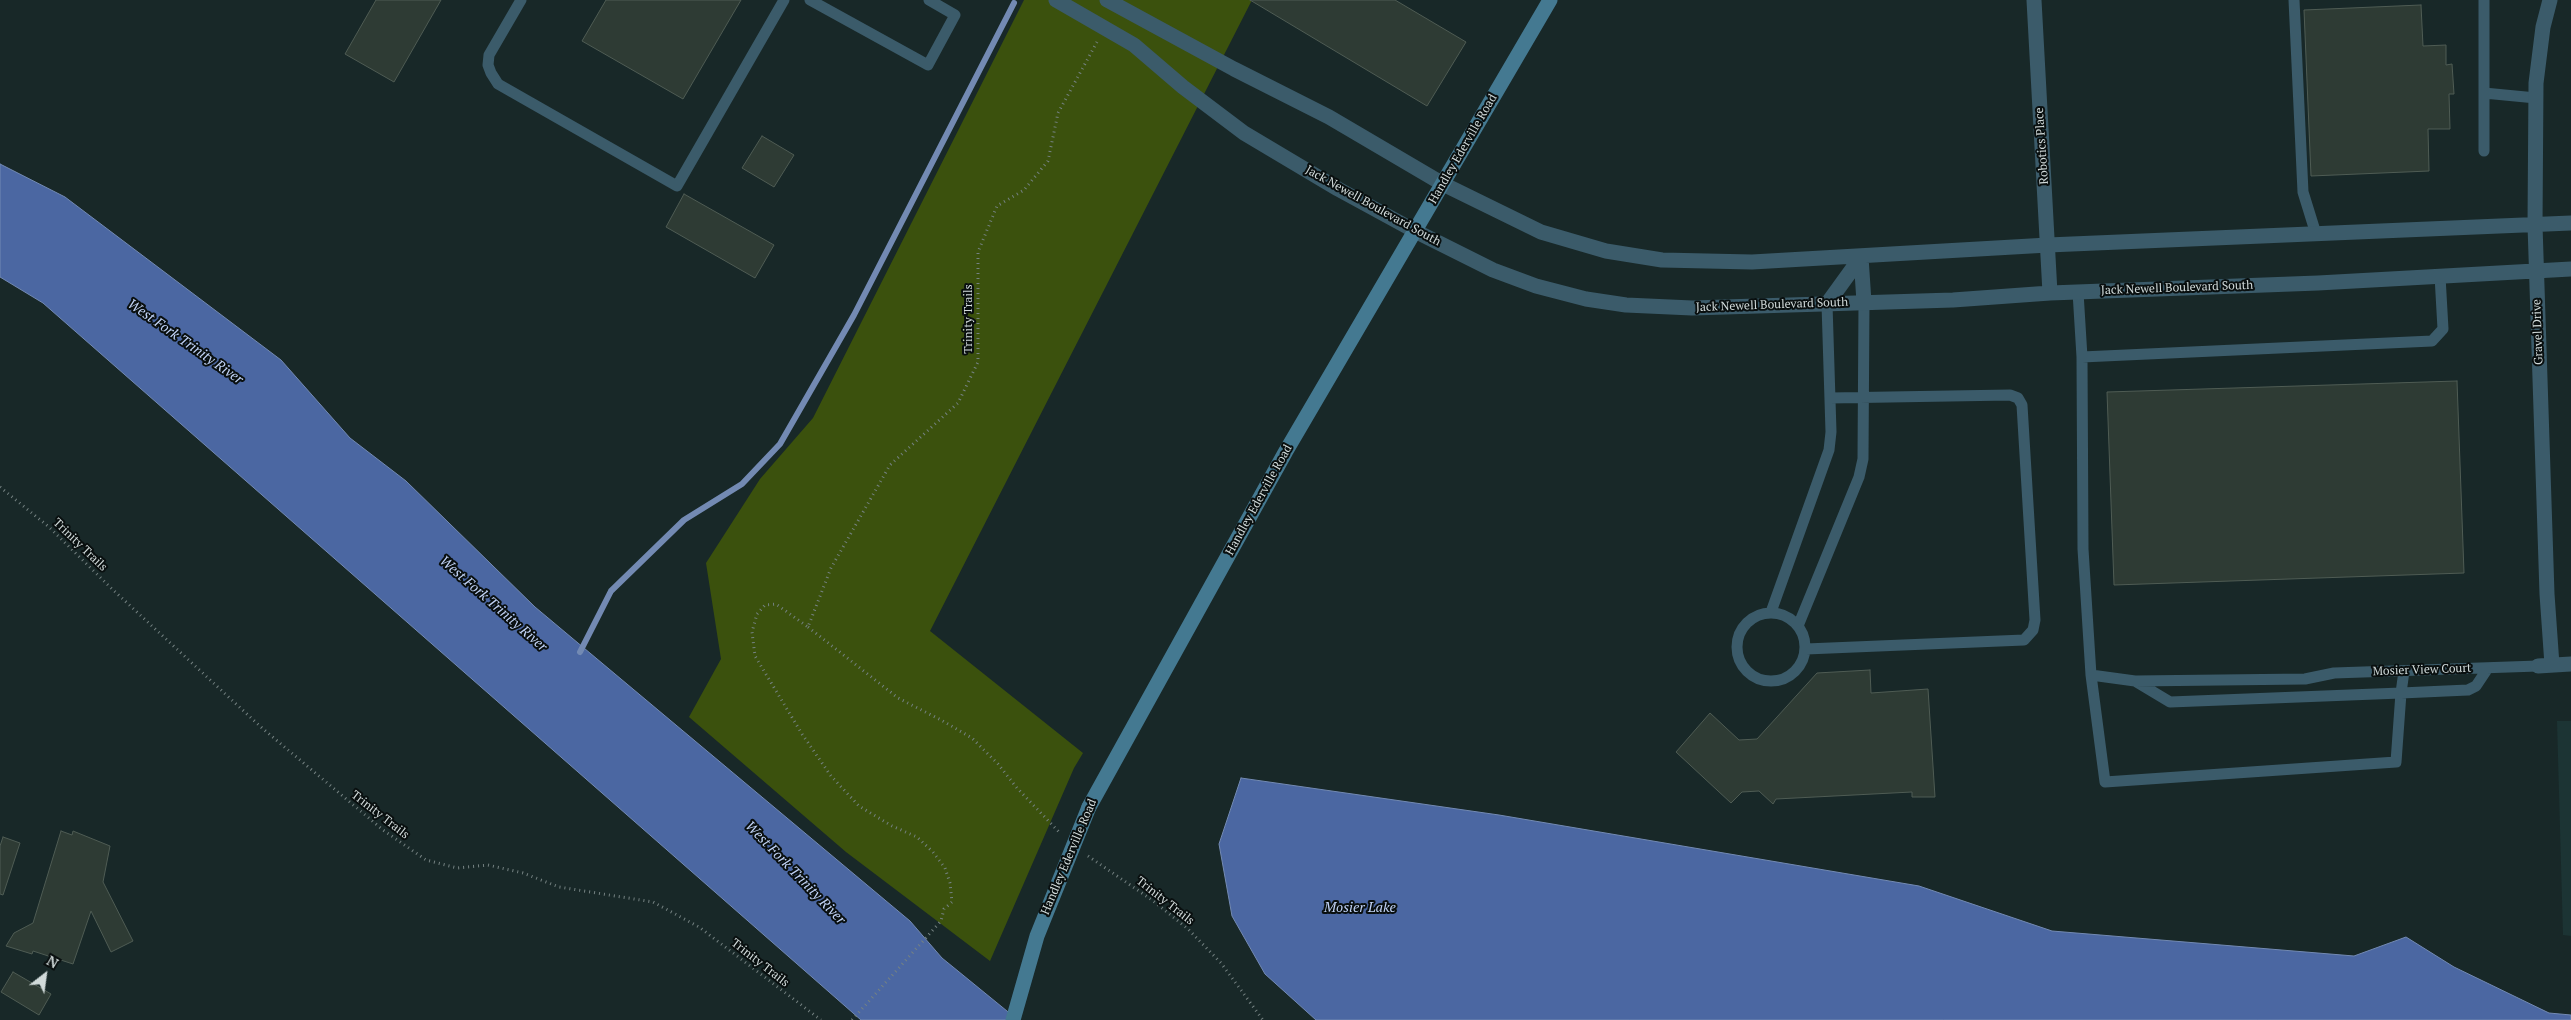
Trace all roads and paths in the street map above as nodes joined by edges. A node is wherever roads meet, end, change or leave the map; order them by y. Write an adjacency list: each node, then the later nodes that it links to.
1 (520, 0): 2 (lane)
2 (784, 0)
3 (810, 0): 4 (lane)
4 (929, 0)
5 (1056, 0): 12 (street, Jack Newell Boulevard South)
6 (1107, 0): 16 (street)
7 (1550, 0): 16 (main road, Handley Ederville Road)
8 (2034, 0): 21 (street, Robotics Place)
9 (2294, 0): 20 (lane)
10 (2484, 0): 13 (lane)
11 (2550, 0): 14 (street, Gravel Drive)
12 (1105, 28): 19 (street, Jack Newell Boulevard South); 36 (path, Trinity Trails)
13 (2484, 93): 14 (lane); 15 (lane)
14 (2536, 98): 18 (street, Gravel Drive)
15 (2484, 151)
16 (1442, 184): 19 (main road, Handley Ederville Road); 22 (street)
17 (2571, 223): 18 (street)
18 (2535, 225): 20 (street); 24 (street, Gravel Drive)
19 (1415, 231): 29 (street, Jack Newell Boulevard South); 51 (main road, Handley Ederville Road, bridge)
20 (2316, 234): 21 (street)
21 (2048, 245): 22 (street); 27 (street, Robotics Place)
22 (1861, 257): 28 (street); 29 (street)
23 (2571, 269): 24 (street, Jack Newell Boulevard South)
24 (2536, 271): 25 (street, Jack Newell Boulevard South); 39 (street, Gravel Drive)
25 (2440, 276): 26 (street, Jack Newell Boulevard South); 30 (lane)
26 (2078, 292): 27 (street, Jack Newell Boulevard South); 30 (lane)
27 (2050, 293): 28 (street, Jack Newell Boulevard South)
28 (1864, 302): 29 (street, Jack Newell Boulevard South); 32 (lane)
29 (1827, 304): 31 (lane)
30 (2082, 357): 42 (lane)
31 (1830, 398): 32 (lane); 34 (lane)
32 (1863, 398): 35 (lane); 37 (lane)
33 (0, 487): 49 (path, Trinity Trails)
34 (1770, 612): 35 (lane); 37 (lane)
35 (1798, 626): 37 (lane)
36 (808, 627): 47 (path); 50 (path)
37 (1806, 649)
38 (2571, 664): 39 (street, Mosier View Court)
39 (2545, 666): 40 (lane, Mosier View Court)
40 (2488, 668): 41 (lane, Mosier View Court); 45 (lane)
41 (2404, 670): 43 (lane, Mosier View Court); 45 (lane)
42 (2091, 675): 44 (lane); 45 (lane)
43 (2324, 675): 44 (lane, Mosier View Court); 46 (lane)
44 (2135, 681): 46 (lane)
45 (2402, 693): 46 (lane)
46 (2326, 696)
47 (1063, 835)
48 (1084, 852): 52 (path, Trinity Trails)
49 (821, 1020)
50 (852, 1020)
51 (1012, 1020)
52 (1263, 1020)

